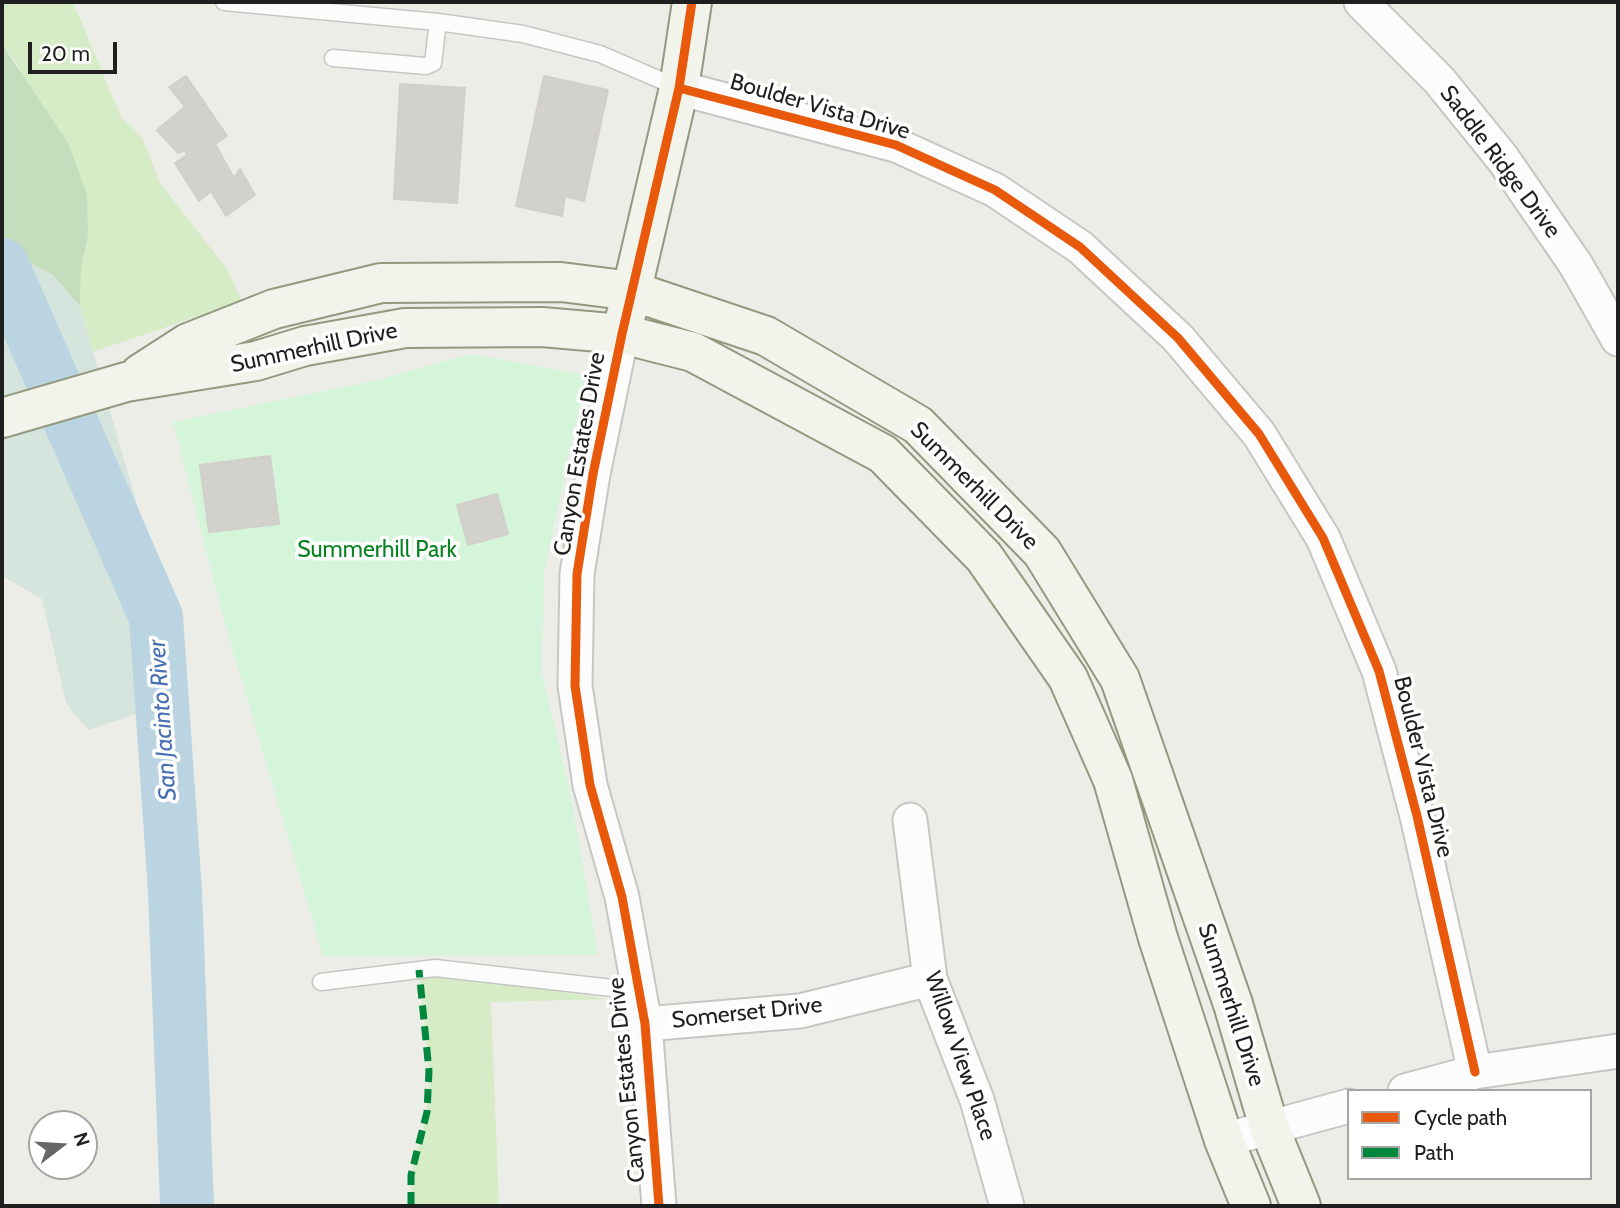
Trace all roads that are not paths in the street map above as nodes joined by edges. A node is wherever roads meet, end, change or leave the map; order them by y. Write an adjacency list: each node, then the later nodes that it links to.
1 (224, 2): 4 (lane)
2 (692, 2): 6 (main road, Canyon Estates Drive)
3 (1361, 2): 9 (street, Saddle Ridge Drive)
4 (438, 22): 5 (lane); 6 (lane)
5 (333, 58)
6 (679, 88): 7 (main road, Canyon Estates Drive); 18 (street, Boulder Vista Drive)
7 (632, 291): 8 (main road, Canyon Estates Drive); 10 (main road, Summerhill Drive); 21 (main road, Summerhill Drive)
8 (622, 334): 10 (main road, Summerhill Drive); 15 (street, Canyon Estates Drive); 22 (main road, Summerhill Drive)
9 (1618, 339)
10 (126, 382): 11 (main road, Summerhill Drive)
11 (2, 418)
12 (910, 820): 13 (street, Willow View Place)
13 (930, 979): 16 (street, Somerset Drive); 24 (street, Willow View Place)
14 (321, 982): 15 (lane)
15 (639, 991): 16 (street, Canyon Estates Drive)
16 (645, 1024): 23 (street, Canyon Estates Drive)
17 (1618, 1051): 18 (street)
18 (1475, 1072): 19 (street)
19 (1412, 1089)
20 (1347, 1107): 21 (street)
21 (1269, 1127): 22 (street); 26 (main road, Summerhill Drive)
22 (1224, 1140): 25 (main road, Summerhill Drive)
23 (659, 1206)
24 (1007, 1206)
25 (1251, 1206)
26 (1301, 1206)

